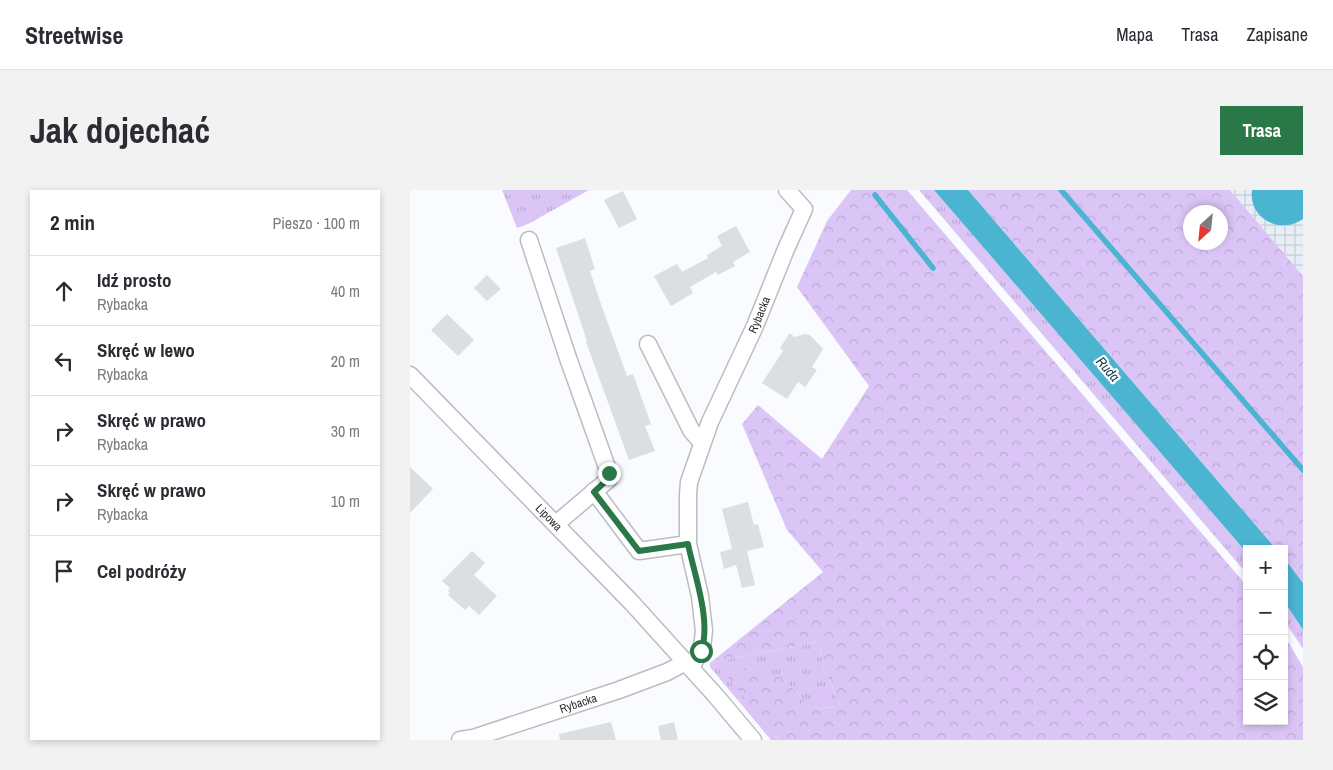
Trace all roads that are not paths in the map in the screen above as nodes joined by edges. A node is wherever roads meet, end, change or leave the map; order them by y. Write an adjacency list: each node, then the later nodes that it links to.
1 (788, 190): 5 (street, Rybacka)
2 (529, 240): 6 (street)
3 (648, 344): 5 (street)
4 (410, 375): 7 (street, Lipowa)
5 (702, 443): 8 (street, Rybacka)
6 (594, 492): 7 (street); 8 (street)
7 (556, 524): 9 (street, Lipowa)
8 (688, 544): 9 (street, Rybacka)
9 (688, 665): 10 (street, Rybacka); 11 (street)
10 (460, 740)
11 (753, 740)

